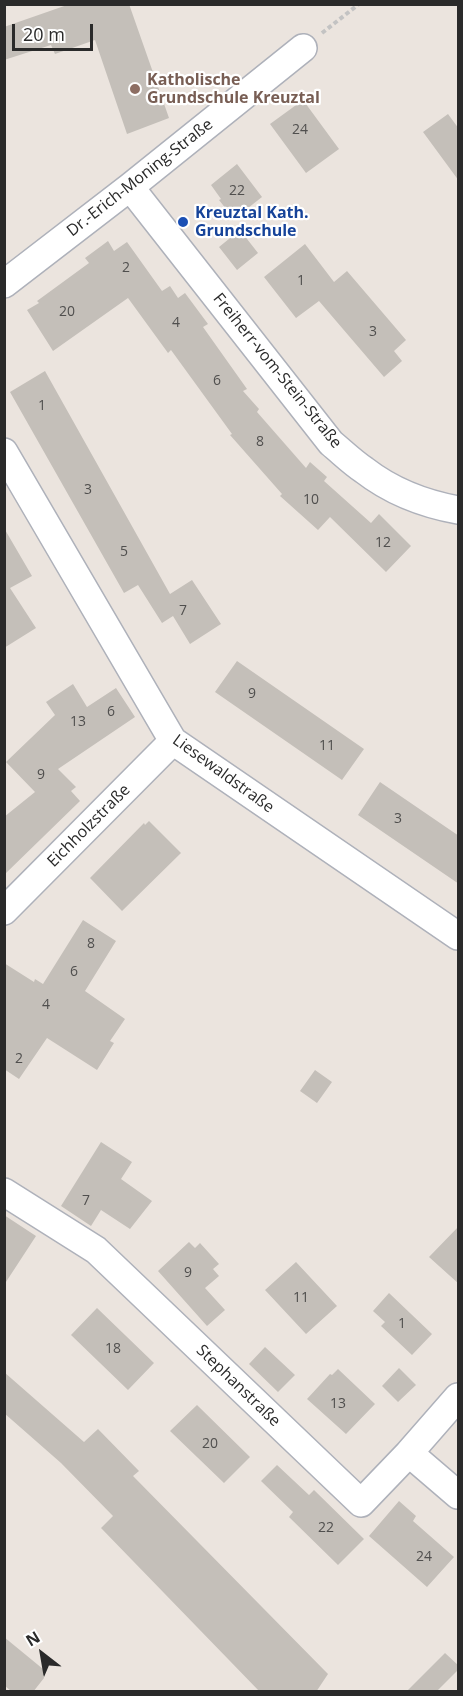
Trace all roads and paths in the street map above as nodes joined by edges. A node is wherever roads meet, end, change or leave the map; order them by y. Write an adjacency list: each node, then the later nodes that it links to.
1 (358, 4): 2 (path)
2 (303, 48): 3 (street, Dr.-Erich-Moning-Straße)
3 (130, 187): 4 (street, Dr.-Erich-Moning-Straße); 6 (street, Freiherr-vom-Stein-Straße)
4 (4, 284)
5 (4, 452): 7 (street, Liesewaldstraße)
6 (459, 510)
7 (173, 741): 8 (street, Eichholzstraße); 9 (street, Liesewaldstraße)
8 (4, 911)
9 (459, 936)
10 (4, 1192): 12 (street, Stephanstraße)
11 (459, 1397): 12 (street)
12 (409, 1453): 13 (street)
13 (459, 1496)

